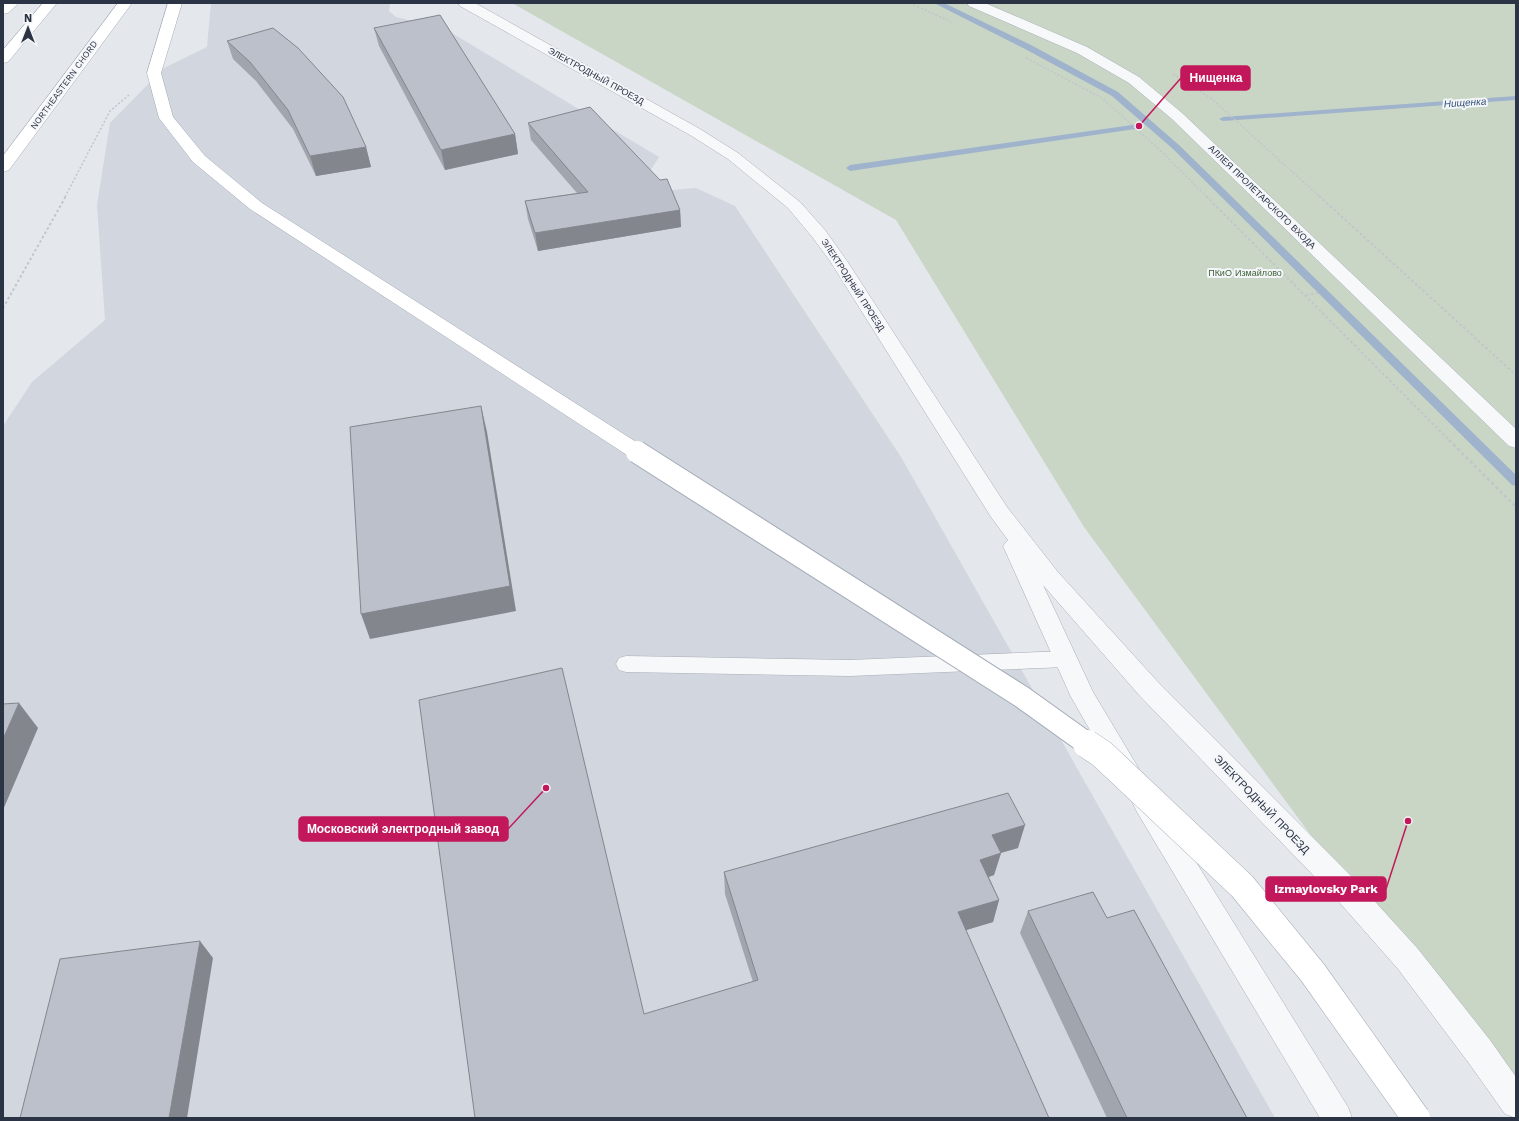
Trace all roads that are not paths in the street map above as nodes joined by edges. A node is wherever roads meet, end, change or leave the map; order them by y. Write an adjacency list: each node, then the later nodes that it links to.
1 (12, 3): 7 (main road)
2 (50, 3): 8 (main road)
3 (124, 3): 9 (main road, NORTHEASTERN CHORD)
4 (175, 3): 16 (main road, bridge)
5 (465, 3): 11 (street, ЭЛЕКТРОДНЫЙ ПРОЕЗД)
6 (974, 3): 10 (street, АЛЛЕЯ ПРОЛЕТАРСКОГО ВХОДА)
7 (3, 10)
8 (3, 59)
9 (3, 167)
10 (1516, 441)
11 (999, 512): 12 (street, ЭЛЕКТРОДНЫЙ ПРОЕЗД); 14 (street, ЭЛЕКТРОДНЫЙ ПРОЕЗД)
12 (1066, 659): 13 (lane); 15 (street, ЭЛЕКТРОДНЫЙ ПРОЕЗД)
13 (626, 664)
14 (1516, 1103)
15 (1337, 1118)
16 (1416, 1118)

